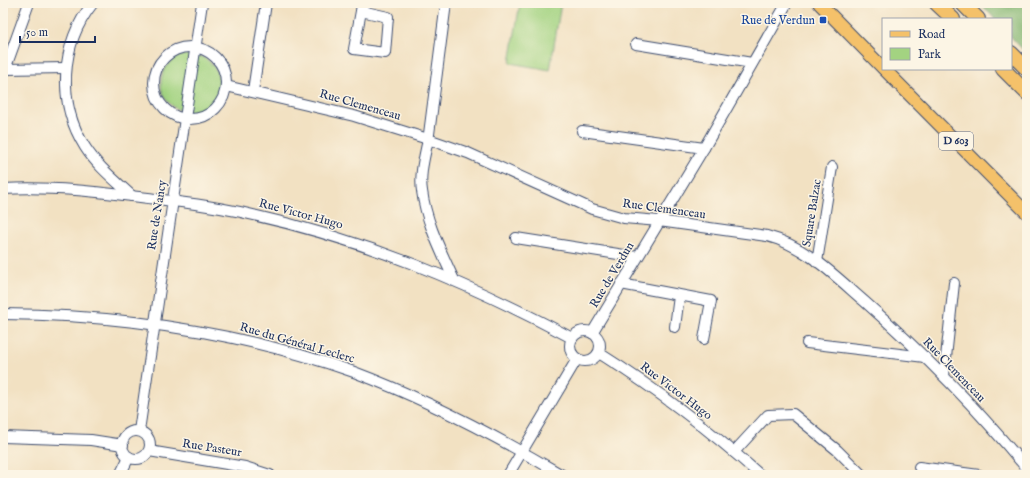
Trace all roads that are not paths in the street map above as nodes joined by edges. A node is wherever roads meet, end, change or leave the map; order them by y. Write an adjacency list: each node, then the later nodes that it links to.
1 (29, 3): 22 (street)
2 (93, 3): 18 (street)
3 (202, 3): 14 (street, Rue de Nancy)
4 (266, 3): 24 (street)
5 (446, 3): 28 (street)
6 (787, 3): 16 (street, Rue de Verdun)
7 (819, 3): 17 (main road, D 603)
8 (936, 3): 11 (highway)
9 (962, 3): 12 (highway)
10 (362, 7): 10 (street)
11 (951, 18)
12 (977, 18)
13 (636, 44): 16 (street)
14 (196, 48): 23 (street); 26 (street, Rue de Nancy); 26 (street)
15 (1012, 53): 19 (highway)
16 (752, 63): 29 (street, Rue de Verdun)
17 (882, 66)
18 (66, 68): 22 (street); 32 (street)
19 (1027, 69)
20 (886, 70): 34 (main road, D 603)
21 (1004, 70): 25 (highway)
22 (4, 72)
23 (226, 86): 24 (street, Rue Clemenceau); 26 (street)
24 (253, 91): 28 (street, Rue Clemenceau)
25 (1027, 93)
26 (184, 119): 33 (street, Rue de Nancy)
27 (582, 131): 29 (street)
28 (428, 139): 35 (street, Rue Clemenceau); 39 (street)
29 (704, 148): 35 (street, Rue de Verdun)
30 (832, 167): 38 (street, Square Balzac)
31 (3, 189): 32 (street, Rue Victor Hugo)
32 (132, 196): 33 (street, Rue Victor Hugo)
33 (173, 201): 39 (street, Rue Victor Hugo); 44 (street, Rue de Nancy)
34 (1027, 214)
35 (659, 221): 37 (street, Rue de Verdun); 38 (street, Rue Clemenceau)
36 (516, 238): 37 (street)
37 (638, 257): 41 (street, Rue de Verdun)
38 (817, 262): 51 (street, Rue Clemenceau)
39 (454, 280): 47 (street, Rue Victor Hugo)
40 (954, 283): 53 (street)
41 (621, 284): 42 (street); 46 (street, Rue de Verdun)
42 (680, 296): 45 (street); 48 (street)
43 (3, 314): 44 (street, Rue du Général Leclerc)
44 (155, 324): 54 (street, Rue de Nancy); 58 (street, Rue du Général Leclerc)
45 (675, 327)
46 (592, 332): 47 (street); 50 (street)
47 (572, 338): 52 (street)
48 (704, 339)
49 (807, 343): 51 (street)
50 (599, 353): 52 (street); 59 (street, Rue Victor Hugo)
51 (925, 357): 53 (street, Rue Clemenceau)
52 (577, 359): 58 (street)
53 (944, 376): 62 (street, Rue Clemenceau)
54 (139, 432): 56 (street); 57 (street)
55 (3, 437): 56 (street)
56 (123, 445): 60 (street)
57 (149, 451): 60 (street); 64 (street, Rue Pasteur)
58 (522, 452): 65 (street); 66 (street, Rue du Général Leclerc)
59 (734, 452): 67 (street, Rue Victor Hugo); 68 (street)
60 (129, 457): 63 (street)
61 (919, 467): 69 (street)
62 (1027, 469)
63 (120, 475)
64 (270, 475)
65 (508, 475)
66 (562, 475)
67 (760, 475)
68 (862, 475)
69 (979, 475)

